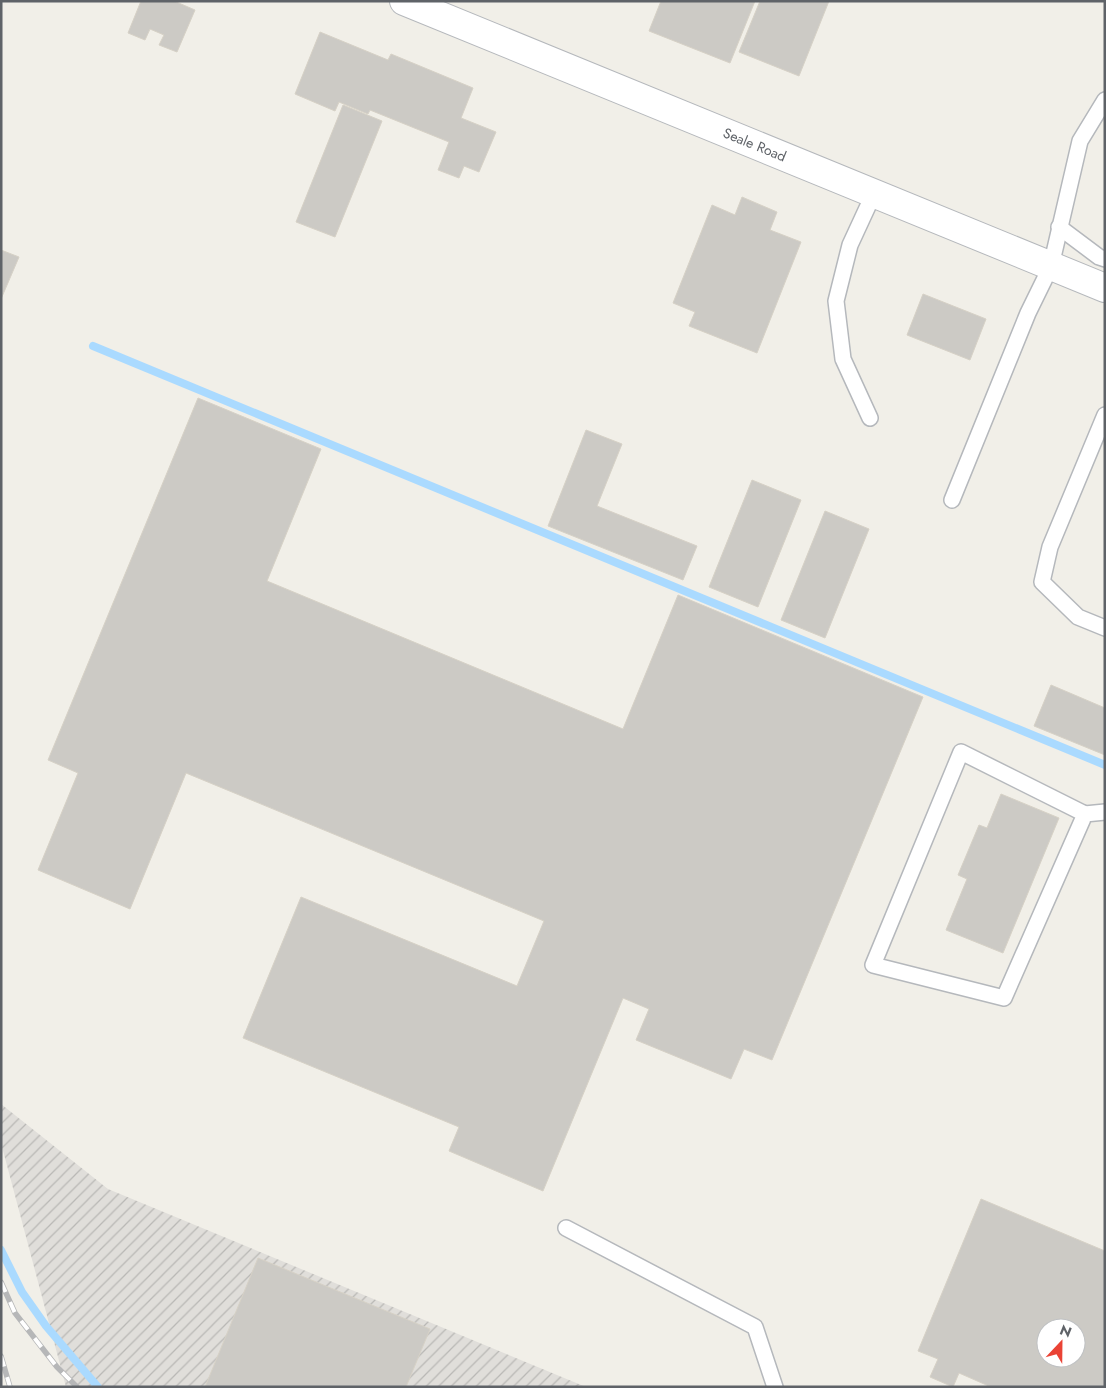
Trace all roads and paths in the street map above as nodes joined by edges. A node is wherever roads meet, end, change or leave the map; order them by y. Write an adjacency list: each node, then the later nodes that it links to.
1 (404, 1): 3 (street, Seale Road)
2 (1105, 100): 4 (lane)
3 (874, 193): 6 (street, Seale Road); 9 (lane)
4 (1060, 227): 5 (lane); 6 (lane)
5 (1105, 259)
6 (1051, 266): 7 (street, Seale Road); 10 (lane)
7 (1105, 288)
8 (1105, 415): 11 (lane)
9 (870, 418)
10 (952, 500)
11 (1105, 628)
12 (1105, 812): 13 (lane)
13 (1084, 814): 13 (lane)
14 (566, 1228): 15 (lane)
15 (775, 1387)

